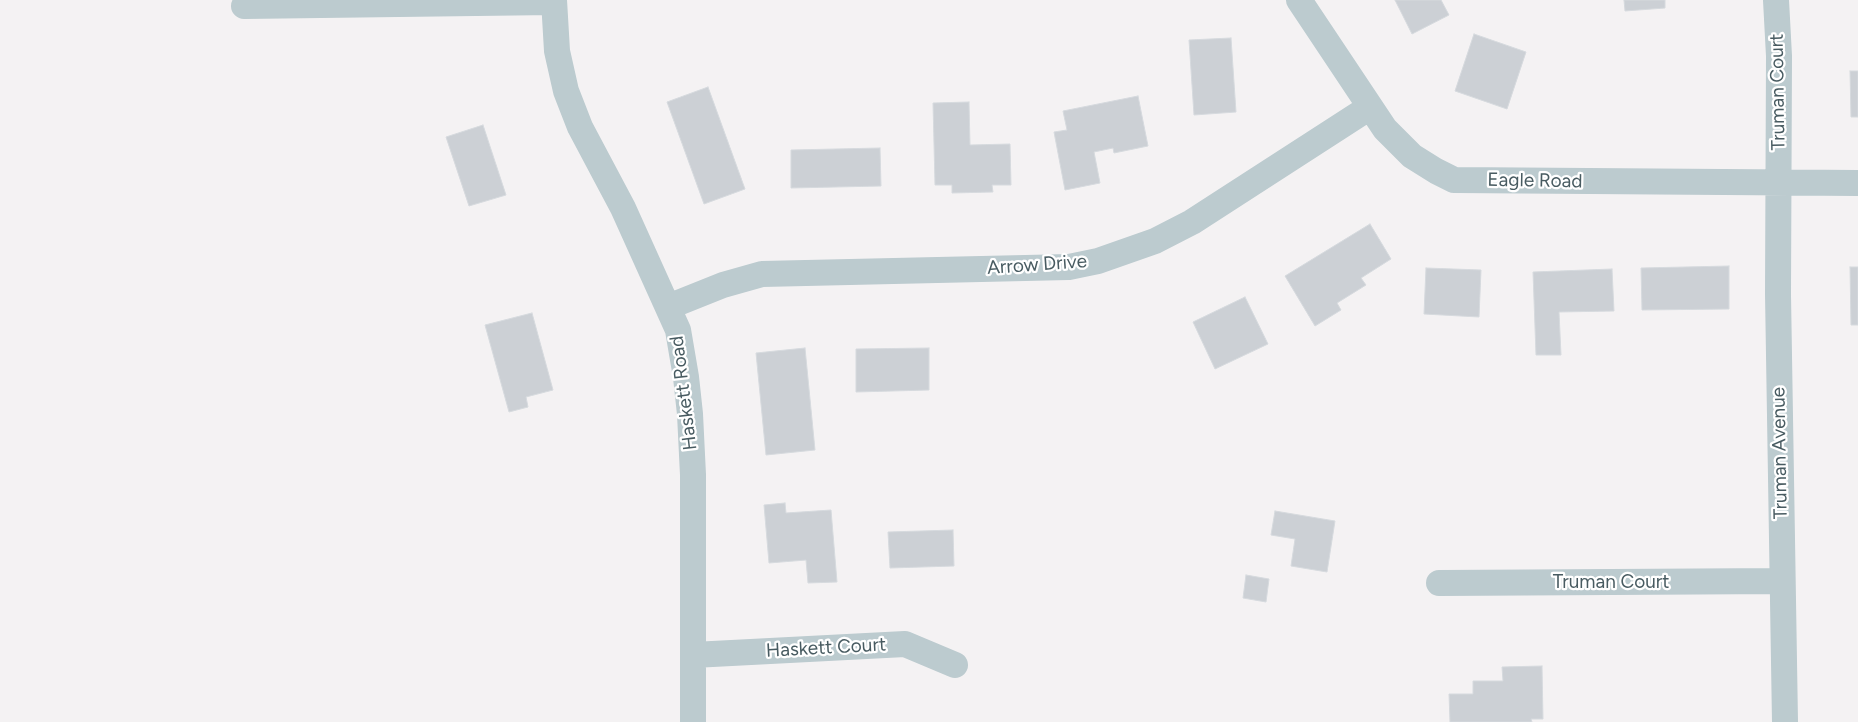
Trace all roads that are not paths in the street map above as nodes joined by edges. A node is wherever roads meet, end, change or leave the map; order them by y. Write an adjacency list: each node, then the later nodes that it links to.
1 (1299, 0): 5 (street, Eagle Road)
2 (1776, 0): 6 (street, Truman Court)
3 (554, 1): 4 (street); 8 (street, Haskett Road)
4 (244, 6)
5 (1370, 107): 6 (street, Eagle Road); 8 (street, Arrow Drive)
6 (1779, 184): 7 (street, Eagle Road); 9 (street, Truman Avenue)
7 (1858, 184)
8 (668, 307): 11 (street, Haskett Road)
9 (1782, 581): 10 (street, Truman Court); 14 (street, Truman Avenue)
10 (1439, 583)
11 (693, 655): 12 (street, Haskett Court); 13 (street, Haskett Road)
12 (955, 665)
13 (693, 722)
14 (1784, 722)

